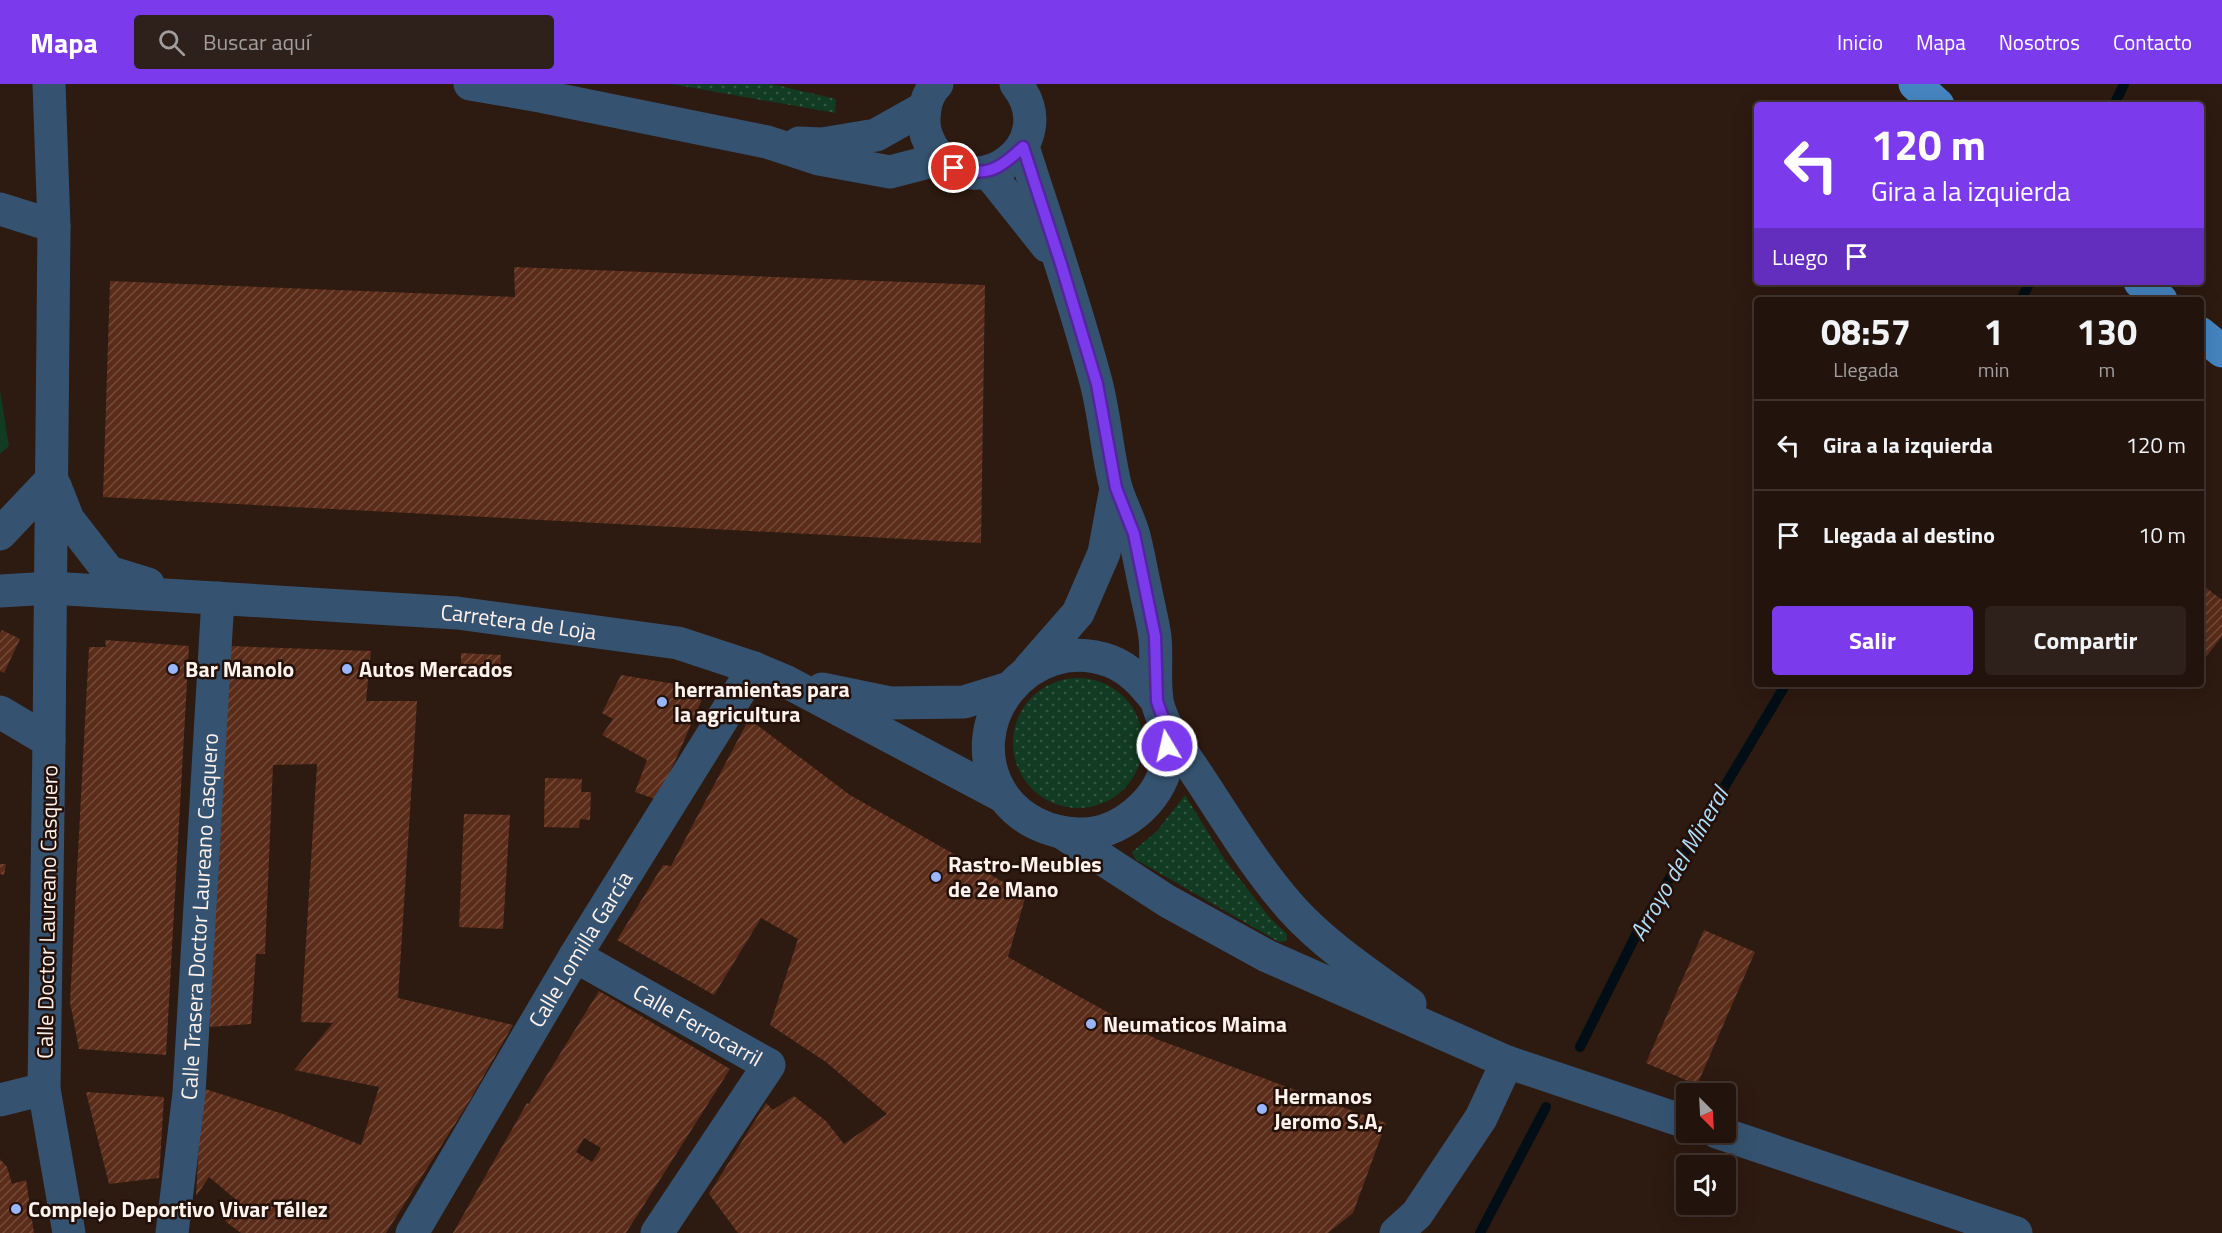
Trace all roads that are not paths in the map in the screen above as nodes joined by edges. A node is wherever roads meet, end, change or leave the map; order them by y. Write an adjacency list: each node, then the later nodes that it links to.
1 (49, 84): 12 (street, Calle Doctor Laureano Casquero)
2 (470, 84): 7 (street)
3 (1016, 84): 8 (street)
4 (1915, 84): 6 (main road)
5 (930, 96): 7 (street); 9 (street)
6 (1935, 102)
7 (767, 142): 9 (street)
8 (1023, 147): 10 (street); 13 (street)
9 (940, 159): 10 (street)
10 (988, 172): 13 (street)
11 (0, 209): 12 (street)
12 (54, 226): 18 (street, Calle Doctor Laureano Casquero)
13 (1061, 264): 19 (street)
14 (2144, 285): 15 (main road)
15 (2158, 297)
16 (2204, 336): 17 (main road)
17 (2222, 351)
18 (52, 479): 20 (street); 21 (street, Calle Doctor Laureano Casquero); 23 (street)
19 (1116, 488): 26 (street); 29 (street)
20 (0, 534)
21 (51, 588): 22 (street, Carretera de Loja); 23 (street, Carretera de Loja); 30 (street, Calle Doctor Laureano Casquero)
22 (0, 591)
23 (180, 595): 24 (street, Carretera de Loja)
24 (218, 598): 25 (street, Carretera de Loja); 42 (street, Calle Trasera Doctor Laureano Casquero)
25 (754, 668): 27 (street, Carretera de Loja); 33 (street, Calle Lomilla García)
26 (1019, 679): 27 (street); 29 (street); 31 (street)
27 (787, 682): 31 (street, Carretera de Loja)
28 (0, 712): 30 (street)
29 (1162, 716): 32 (street); 34 (street)
30 (50, 741): 36 (street, Calle Doctor Laureano Casquero)
31 (1004, 797): 32 (street)
32 (1064, 834): 34 (street)
33 (574, 956): 43 (street, Calle Lomilla García); 44 (street, Calle Ferrocarril)
34 (1455, 1038): 35 (street)
35 (1507, 1062): 38 (street); 40 (street)
36 (44, 1089): 37 (street); 41 (street, Calle Doctor Laureano Casquero)
37 (0, 1100)
38 (1676, 1119)
39 (1736, 1138): 45 (street)
40 (1408, 1227)
41 (75, 1233)
42 (172, 1233)
43 (412, 1233)
44 (657, 1233)
45 (2016, 1233)

